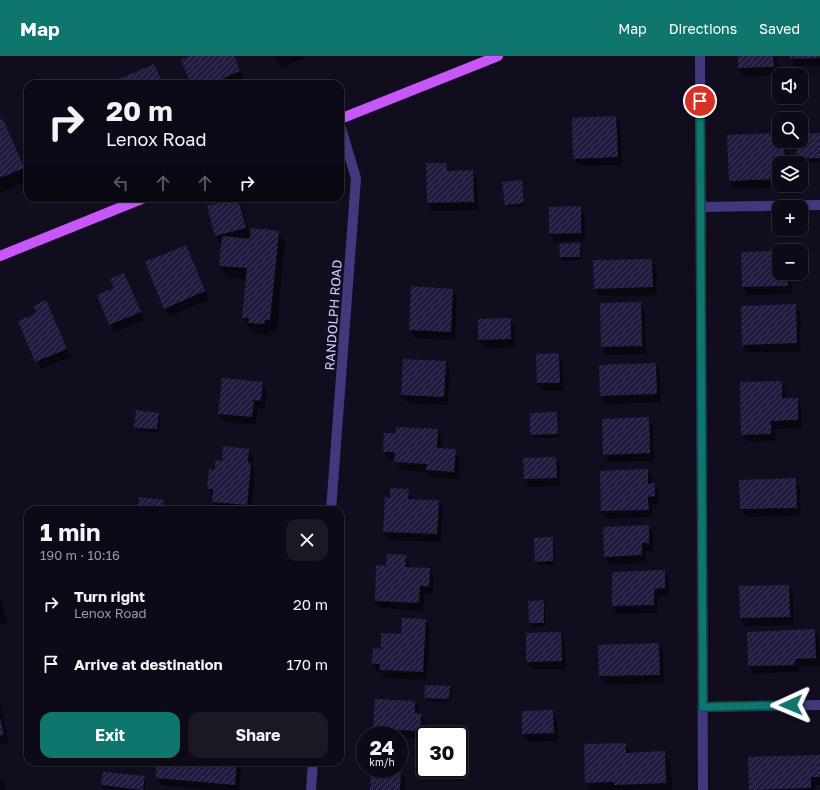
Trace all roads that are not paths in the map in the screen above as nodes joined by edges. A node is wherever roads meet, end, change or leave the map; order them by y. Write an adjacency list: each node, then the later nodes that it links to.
1 (498, 56): 3 (main road)
2 (700, 56): 7 (street)
3 (344, 117)
4 (344, 138): 9 (street, RANDOLPH ROAD)
5 (134, 202): 8 (main road)
6 (820, 205): 7 (street)
7 (700, 207): 11 (street)
8 (0, 256)
9 (332, 506)
10 (820, 705): 11 (street)
11 (703, 707): 14 (street)
12 (313, 766): 13 (street)
13 (311, 790)
14 (703, 790)

